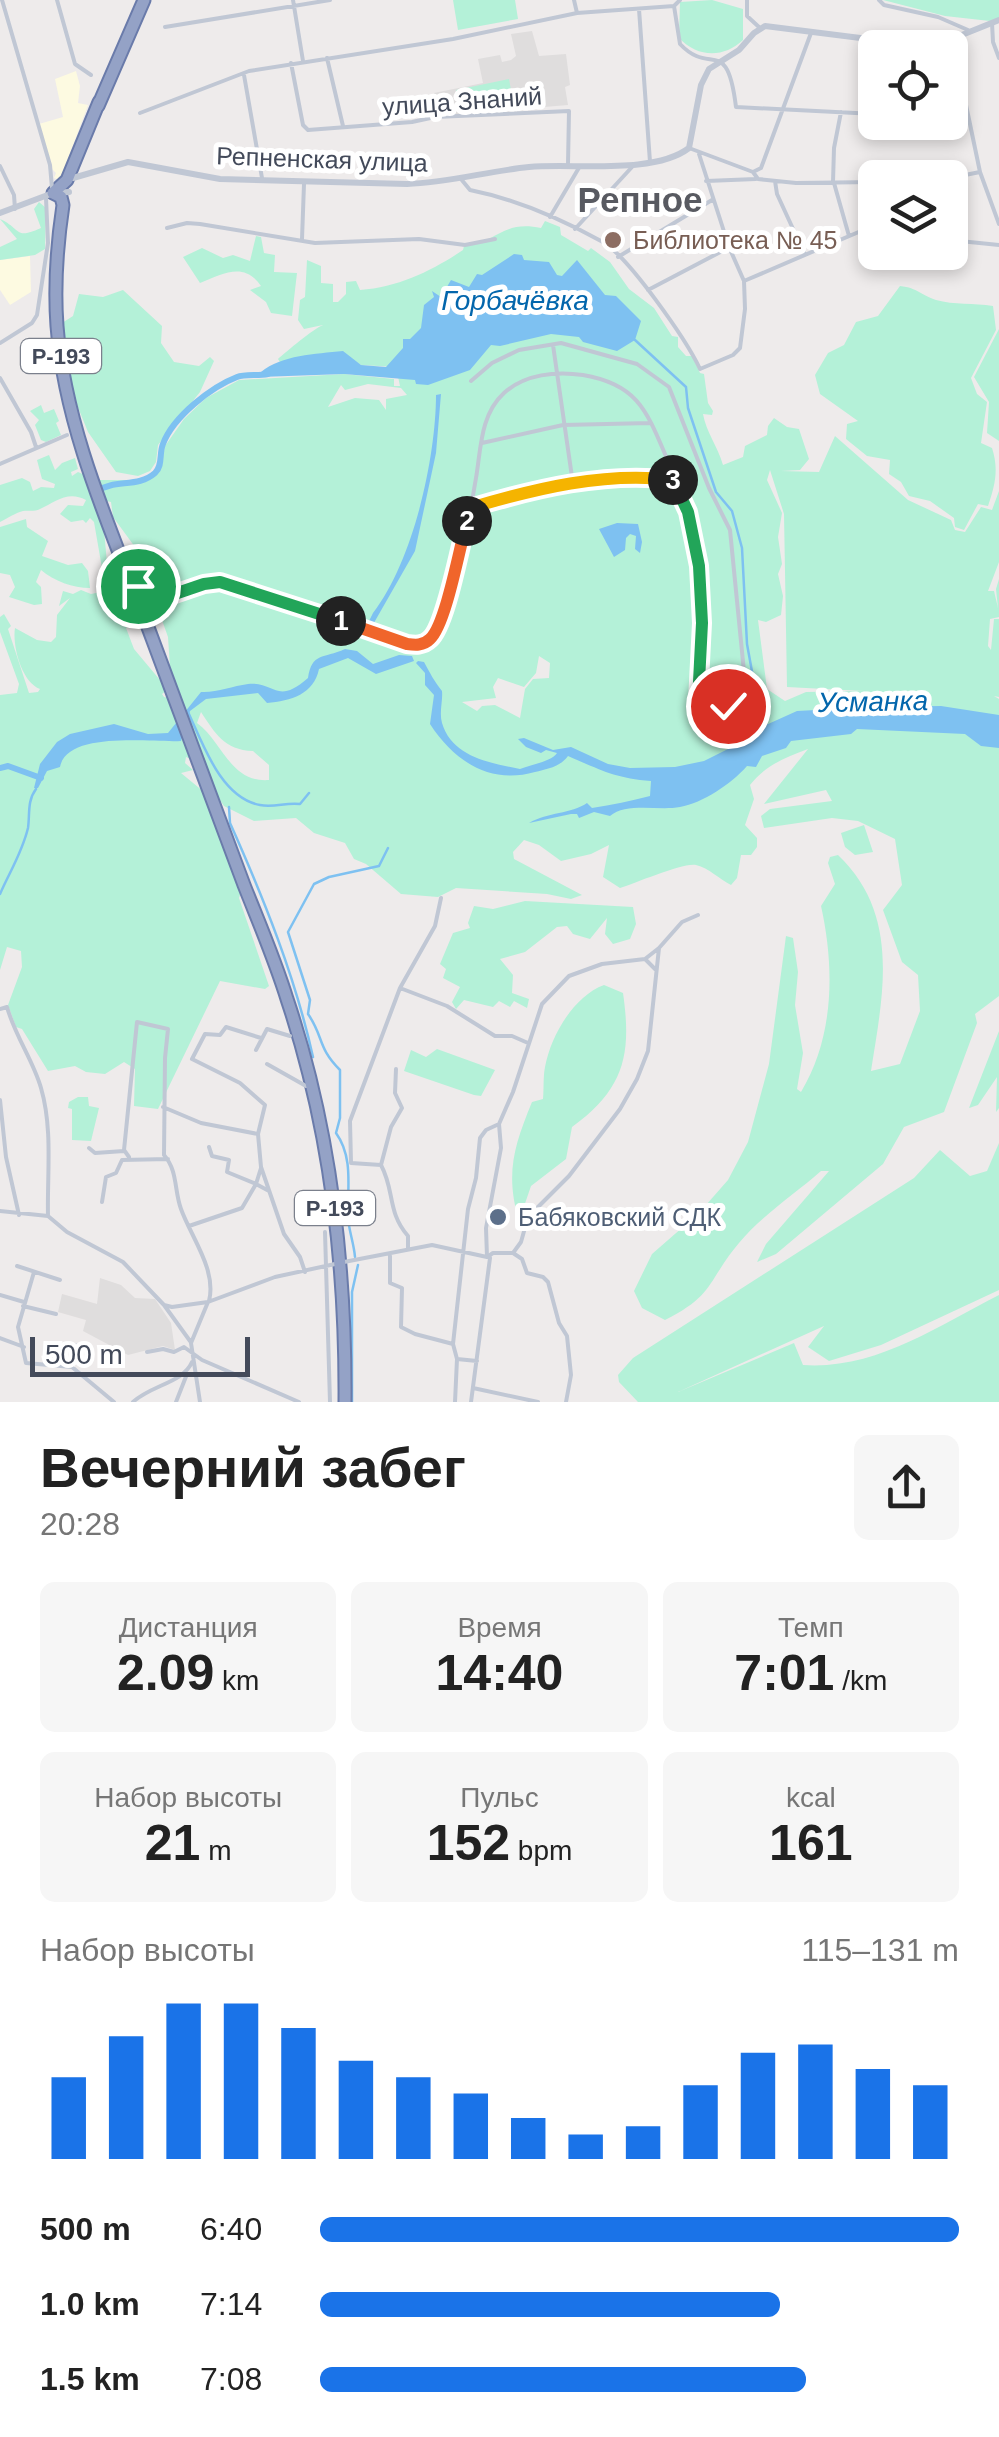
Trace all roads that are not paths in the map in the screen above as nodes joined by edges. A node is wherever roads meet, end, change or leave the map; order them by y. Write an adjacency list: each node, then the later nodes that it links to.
1 (2, 0): 52 (street)
2 (57, 0): 24 (street)
3 (144, 0): 26 (highway, Р-193)
4 (330, 0): 9 (street)
5 (574, 0): 12 (street)
6 (680, 0): 10 (street)
7 (747, 0): 15 (street)
8 (879, 0): 16 (street)
9 (293, 3): 14 (street); 22 (street)
10 (674, 6): 11 (street); 21 (street)
11 (639, 8): 12 (street); 35 (street)
12 (577, 13): 19 (street)
13 (996, 22): 16 (street); 20 (street)
14 (164, 28)
15 (760, 28): 17 (street); 21 (street)
16 (970, 32)
17 (811, 34): 18 (street); 27 (street)
18 (858, 39)
19 (327, 58): 22 (street); 32 (street)
20 (999, 58)
21 (720, 60): 27 (street); 33 (street)
22 (303, 62): 23 (street)
23 (292, 63): 25 (street); 32 (street, улица Знаний)
24 (91, 75)
25 (244, 75): 29 (street); 45 (street)
26 (99, 102): 51 (highway, Р-193); 52 (highway)
27 (782, 108): 28 (street); 40 (street)
28 (841, 112): 30 (street); 50 (street)
29 (140, 113)
30 (858, 113)
31 (968, 122): 41 (street)
32 (344, 128): 36 (street, улица Знаний)
33 (689, 148): 34 (street); 35 (street, Репненская улица)
34 (698, 154): 40 (street); 46 (street)
35 (650, 162): 39 (street, Репненская улица)
36 (568, 164): 37 (street, Репненская улица); 43 (street, Репненская улица)
37 (581, 164): 39 (street, Репненская улица); 56 (street)
38 (0, 166): 54 (street)
39 (632, 168): 59 (street)
40 (753, 172): 44 (street)
41 (980, 172): 42 (street); 57 (street)
42 (968, 174)
43 (462, 179): 48 (street, Репненская улица); 56 (street)
44 (758, 179): 46 (street); 47 (street)
45 (262, 180): 48 (street, Репненская улица); 51 (street, Репненская улица)
46 (706, 181): 53 (street)
47 (775, 181): 50 (street); 68 (street)
48 (304, 182): 62 (street)
49 (858, 182): 50 (street)
50 (833, 183): 61 (street)
51 (71, 185): 52 (street, Репненская улица); 65 (highway, Р-193)
52 (49, 195): 54 (street); 65 (highway); 72 (street)
53 (713, 199): 67 (street); 69 (street)
54 (15, 209): 55 (street)
55 (0, 213)
56 (550, 218): 59 (street)
57 (999, 224)
58 (167, 228): 62 (street)
59 (575, 229): 69 (street)
60 (858, 232): 61 (street)
61 (848, 236): 68 (street)
62 (302, 239): 63 (street)
63 (495, 239)
64 (968, 242): 66 (street)
65 (59, 244): 86 (highway, Р-193)
66 (999, 245)
67 (729, 247): 70 (street); 71 (street)
68 (805, 255): 70 (street)
69 (618, 258): 71 (street)
70 (744, 281): 71 (street)
71 (648, 290)
72 (0, 343)
73 (553, 344): 74 (street); 76 (street); 83 (street)
74 (556, 374): 77 (street); 78 (street); 80 (street)
75 (0, 378): 81 (street)
76 (471, 382)
77 (651, 423): 78 (street); 83 (street)
78 (563, 426): 80 (street); 84 (street)
79 (67, 435): 81 (street)
80 (482, 443): 85 (street)
81 (38, 447): 82 (street)
82 (0, 464)
83 (676, 481): 84 (street)
84 (572, 484): 85 (street)
85 (470, 508): 87 (street)
86 (124, 565): 87 (street); 88 (highway, Р-193)
87 (176, 594): 88 (street)
88 (160, 660): 127 (highway, Р-193)
89 (441, 898): 94 (street)
90 (698, 915): 91 (street)
91 (659, 948): 92 (street); 93 (street)
92 (645, 960): 93 (street); 98 (street)
93 (655, 969): 123 (street)
94 (400, 988): 98 (street); 112 (street)
95 (3, 1008): 119 (street)
96 (290, 1036): 97 (street)
97 (262, 1038): 99 (street); 106 (street)
98 (528, 1042): 105 (street)
99 (256, 1050)
100 (268, 1064): 102 (street)
101 (396, 1069): 112 (street)
102 (306, 1086)
103 (0, 1100): 118 (street)
104 (164, 1107): 106 (street); 109 (street); 111 (street)
105 (498, 1124): 125 (street); 126 (street)
106 (258, 1134): 113 (street)
107 (209, 1147): 114 (street)
108 (90, 1148): 109 (street)
109 (124, 1152): 110 (street)
110 (129, 1157): 111 (street); 116 (street)
111 (168, 1159): 120 (street)
112 (381, 1165): 122 (street)
113 (262, 1168): 114 (street); 115 (street)
114 (256, 1184): 115 (street); 120 (street)
115 (269, 1190): 131 (street)
116 (102, 1202)
117 (0, 1211): 118 (street)
118 (20, 1215): 119 (street)
119 (48, 1216): 136 (street)
120 (189, 1226): 134 (street)
121 (325, 1232): 128 (street)
122 (408, 1248): 124 (street); 125 (street)
123 (514, 1253): 126 (street); 162 (street)
124 (390, 1254): 127 (street); 141 (street)
125 (463, 1254): 126 (street); 141 (street)
126 (488, 1257): 147 (street)
127 (342, 1263): 128 (street); 158 (highway, Р-193)
128 (324, 1265): 131 (street); 157 (street)
129 (17, 1266): 130 (street)
130 (34, 1272): 132 (street); 135 (street)
131 (304, 1272): 134 (street)
132 (60, 1280)
133 (0, 1295): 135 (street)
134 (208, 1302): 136 (street); 139 (street)
135 (23, 1304): 137 (street); 143 (street)
136 (164, 1304): 139 (street)
137 (56, 1314)
138 (0, 1338): 143 (street)
139 (189, 1340): 142 (street); 145 (street)
140 (83, 1344): 149 (street)
141 (453, 1344): 146 (street)
142 (184, 1347): 144 (street); 145 (street)
143 (24, 1348): 149 (street)
144 (147, 1352)
145 (191, 1353): 148 (street); 156 (street)
146 (456, 1359): 147 (street); 159 (street)
147 (477, 1361): 151 (street)
148 (192, 1362): 150 (street); 155 (street)
149 (72, 1367): 152 (street)
150 (189, 1370): 153 (street); 154 (street)
151 (474, 1388): 160 (street); 161 (street)
152 (114, 1402)
153 (133, 1402)
154 (176, 1402)
155 (200, 1402)
156 (299, 1402)
157 (330, 1402)
158 (345, 1402)
159 (455, 1402)
160 (471, 1402)
161 (538, 1402)
162 (566, 1402)

